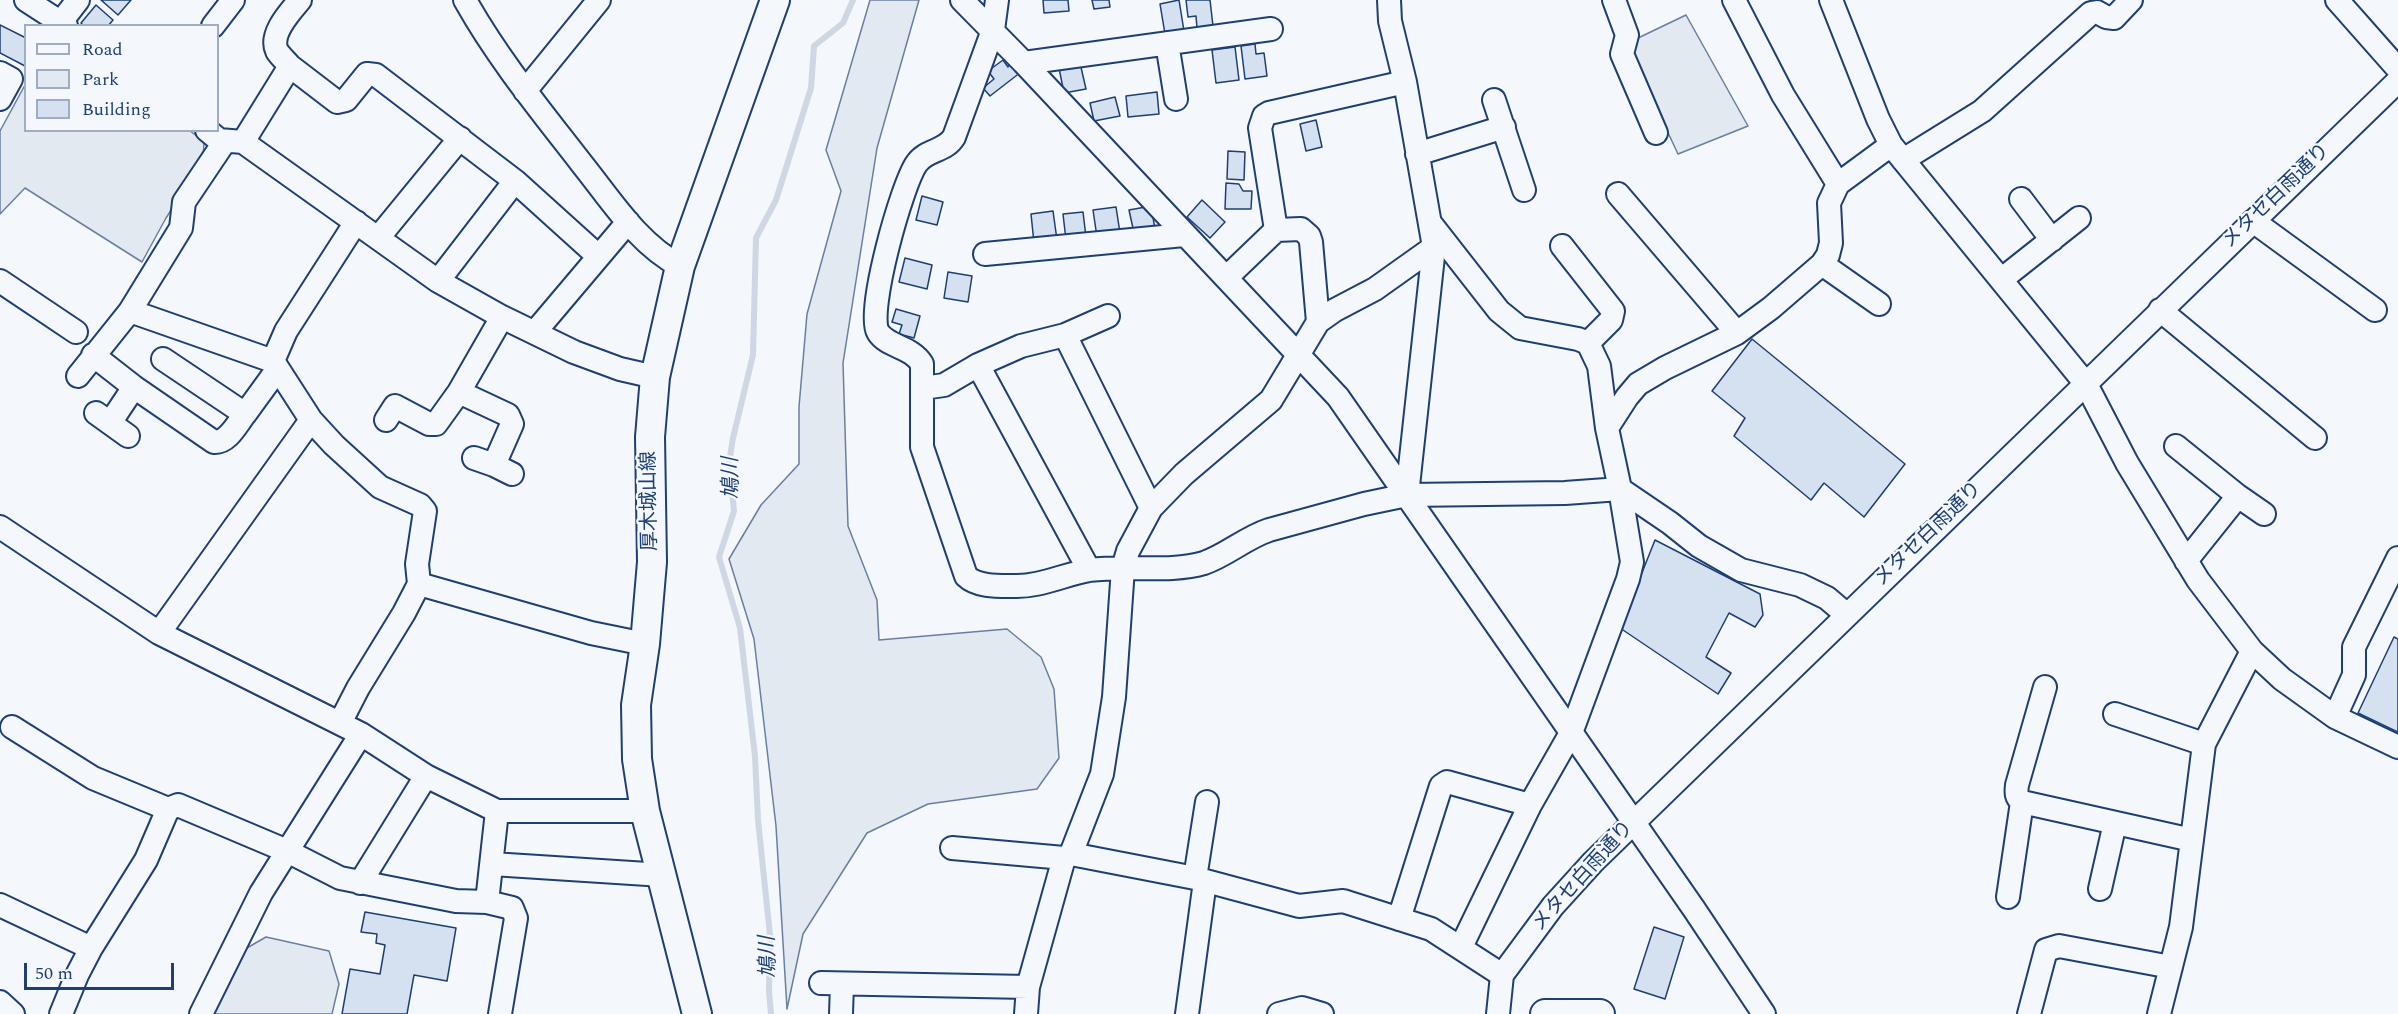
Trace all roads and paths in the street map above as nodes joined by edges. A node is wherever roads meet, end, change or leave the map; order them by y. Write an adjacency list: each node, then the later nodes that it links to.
1 (26, 0): 16 (street)
2 (78, 0): 16 (street)
3 (233, 0): 17 (street)
4 (300, 0): 22 (street)
5 (465, 0): 27 (street)
6 (599, 0): 27 (street)
7 (775, 0): 56 (main road, 厚木城山線)
8 (962, 0): 19 (street)
9 (997, 0): 19 (street)
10 (1389, 0): 26 (street)
11 (1615, 0): 32 (street)
12 (1734, 0): 38 (street)
13 (1831, 0): 35 (street)
14 (2132, 0): 35 (street)
15 (2337, 0): 23 (street)
16 (64, 24)
17 (215, 24)
18 (1271, 28): 20 (street)
19 (993, 30): 21 (street); 82 (street)
20 (1167, 43): 21 (street); 29 (street)
21 (1024, 63): 48 (street)
22 (290, 66): 33 (street); 34 (street)
23 (2398, 69)
24 (0, 73): 28 (street)
25 (2398, 81): 43 (street, メタセ白雨通り)
26 (1405, 82): 36 (street); 47 (street)
27 (525, 91): 45 (street)
28 (0, 99)
29 (1176, 99)
30 (1494, 100): 31 (street)
31 (1504, 127): 36 (street); 39 (street)
32 (1656, 133)
33 (225, 138): 44 (street); 64 (street)
34 (460, 138): 37 (street); 49 (street)
35 (1897, 152): 38 (street); 58 (street)
36 (1417, 154): 46 (street)
37 (515, 182): 54 (street); 60 (street)
38 (1838, 184): 55 (street)
39 (1524, 190)
40 (1618, 194): 70 (street)
41 (2021, 199): 50 (street)
42 (2079, 218): 50 (street)
43 (2253, 221): 62 (street, メタセ白雨通り); 63 (street)
44 (356, 222): 49 (street); 77 (street)
45 (628, 222): 54 (street); 56 (street)
46 (1429, 222): 52 (street); 72 (street)
47 (1276, 230): 57 (street); 67 (street)
48 (1184, 235): 53 (street); 57 (street)
49 (378, 238): 60 (street)
50 (2052, 240): 58 (street)
51 (1562, 246): 72 (street)
52 (1434, 247): 67 (street); 93 (street)
53 (985, 254)
54 (598, 256): 69 (street)
55 (1822, 264): 61 (street); 70 (street)
56 (680, 266): 79 (main road, 厚木城山線)
57 (1226, 278): 73 (street)
58 (2002, 279): 80 (street)
59 (0, 281): 68 (street)
60 (438, 281): 66 (street)
61 (1879, 304)
62 (2160, 310): 80 (street, メタセ白雨通り); 89 (street)
63 (2375, 310)
64 (130, 311): 74 (street); 77 (street)
65 (1108, 316): 71 (street)
66 (502, 317): 69 (street); 83 (street)
67 (1318, 322): 73 (street)
68 (76, 332)
69 (535, 332): 79 (street)
70 (1737, 333): 88 (street)
71 (1065, 335): 76 (street); 95 (street)
72 (1588, 343): 88 (street)
73 (1299, 354): 93 (street); 95 (street)
74 (93, 355): 78 (street); 81 (street)
75 (163, 359): 85 (street)
76 (978, 364): 82 (street); 101 (street)
77 (275, 365): 85 (street); 86 (street)
78 (78, 376)
79 (655, 377): 105 (main road, 厚木城山線)
80 (2086, 384): 99 (street); 103 (street, メタセ白雨通り)
81 (134, 387): 85 (street); 87 (street)
82 (923, 388): 101 (street)
83 (459, 392): 84 (street); 91 (street)
84 (396, 405)
85 (245, 414)
86 (311, 420): 102 (street); 104 (street)
87 (111, 424)
88 (1607, 428): 92 (street)
89 (2315, 438)
90 (2176, 447): 94 (street)
91 (494, 466)
92 (1620, 489): 93 (street); 103 (street); 112 (street)
93 (1407, 495): 100 (street); 112 (street)
94 (2238, 496): 96 (street); 99 (street)
95 (1151, 508): 100 (street)
96 (2264, 514)
97 (0, 527): 104 (street)
98 (2398, 558): 109 (street)
99 (2186, 561): 106 (street)
100 (1123, 568): 101 (street); 128 (street)
101 (1089, 570)
102 (419, 584): 105 (street); 110 (street)
103 (1847, 615): 123 (street, メタセ白雨通り)
104 (159, 633): 110 (street)
105 (645, 644): 122 (main road, 厚木城山線)
106 (2252, 651): 109 (street); 114 (street)
107 (2045, 687): 118 (street)
108 (2115, 714): 114 (street)
109 (2335, 717): 115 (street)
110 (340, 723): 113 (street)
111 (12, 727): 120 (street)
112 (1571, 733): 119 (street); 123 (street)
113 (361, 734): 116 (street); 127 (street)
114 (2204, 744): 125 (street)
115 (2398, 747)
116 (426, 776): 121 (street); 132 (street)
117 (1207, 802): 131 (street)
118 (2022, 802): 124 (street); 134 (street)
119 (1530, 805): 137 (street); 138 (street)
120 (168, 809): 127 (street); 139 (street)
121 (497, 812): 122 (street); 129 (street)
122 (645, 812): 130 (main road, 厚木城山線)
123 (1633, 823): 141 (street, メタセ白雨通り); 157 (street)
124 (2115, 823): 125 (street); 133 (street)
125 (2192, 840): 140 (street)
126 (952, 848): 128 (street)
127 (287, 851): 132 (street); 146 (street)
128 (1068, 856): 131 (street); 142 (street)
129 (492, 864): 130 (street); 135 (street)
130 (663, 875): 148 (main road, 厚木城山線)
131 (1200, 880): 137 (street); 151 (street)
132 (360, 883): 135 (street)
133 (2100, 889)
134 (2008, 897)
135 (487, 902): 147 (street)
136 (0, 905): 139 (street)
137 (1399, 919): 138 (street)
138 (1461, 947): 141 (street)
139 (91, 948): 145 (street)
140 (2171, 967): 158 (street); 159 (street)
141 (1502, 975): 154 (street)
142 (1028, 987): 149 (street); 150 (street)
143 (0, 1002): 144 (street)
144 (13, 1014)
145 (61, 1014)
146 (201, 1014)
147 (500, 1014)
148 (697, 1014)
149 (841, 1014)
150 (1026, 1014)
151 (1187, 1014)
152 (1279, 1014): 153 (street)
153 (1322, 1014)
154 (1498, 1014)
155 (1545, 1014): 156 (main road)
156 (1600, 1014)
157 (1764, 1014)
158 (2029, 1014)
159 (2159, 1014)

